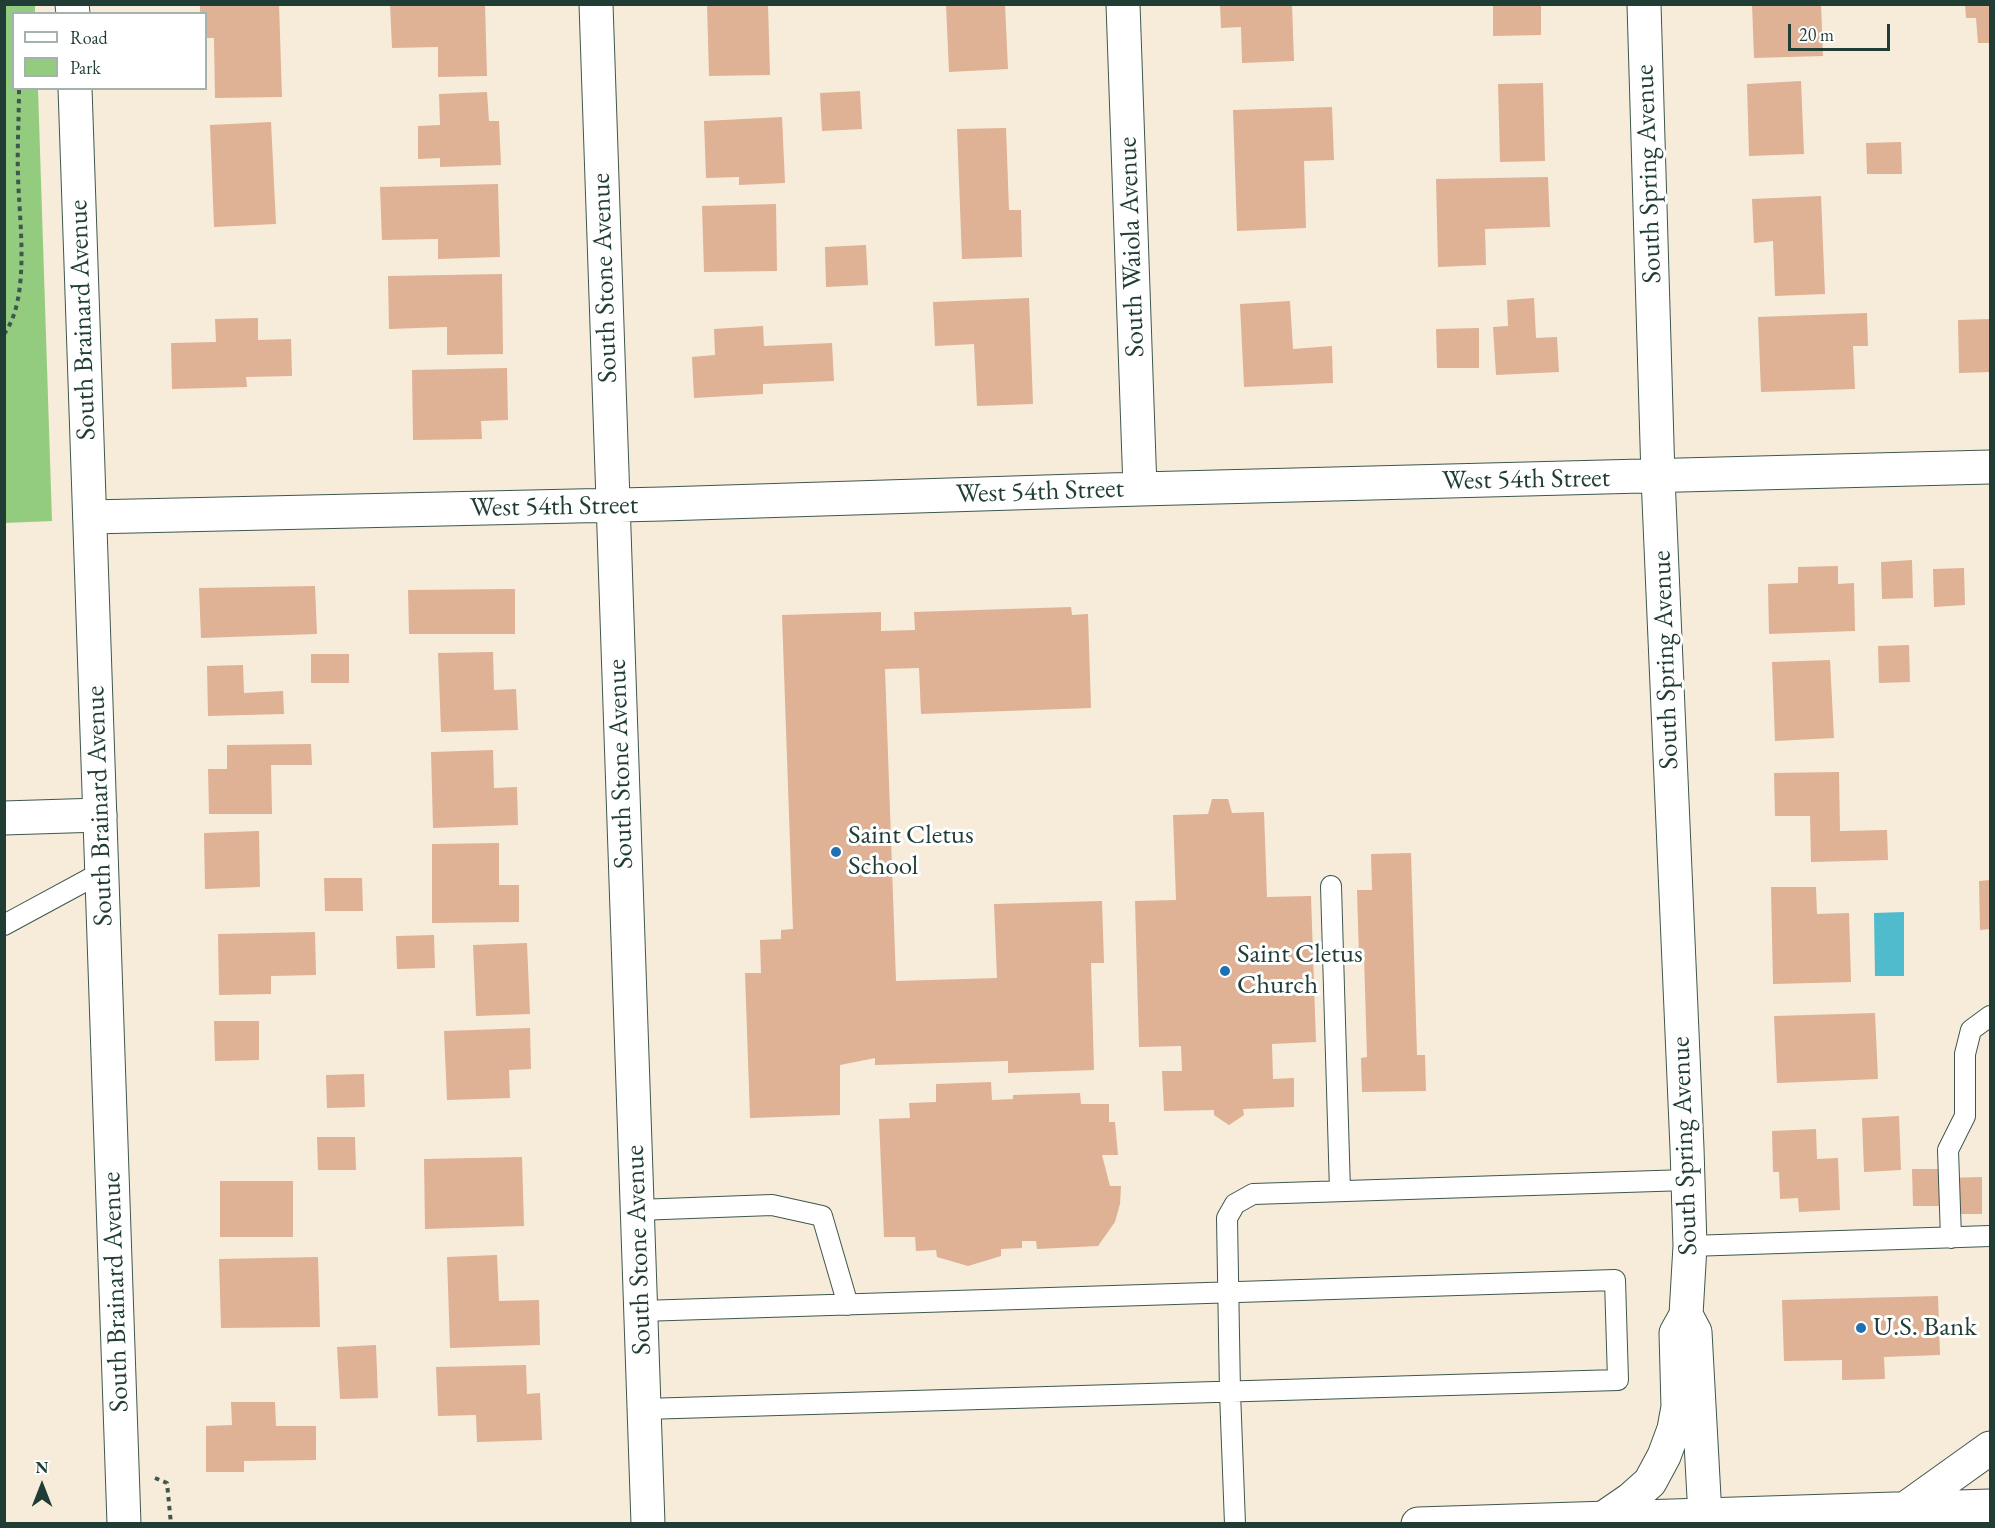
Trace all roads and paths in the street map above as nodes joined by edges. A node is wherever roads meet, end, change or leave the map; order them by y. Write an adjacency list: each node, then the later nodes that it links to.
1 (596, 4): 10 (street, South Stone Avenue)
2 (1123, 4): 9 (street, South Waiola Avenue)
3 (1644, 4): 8 (street, South Spring Avenue)
4 (19, 90): 6 (path)
5 (75, 90): 11 (street, South Brainard Avenue)
6 (4, 334)
7 (1990, 467): 8 (street, West 54th Street)
8 (1658, 477): 9 (street, West 54th Street); 18 (street, South Spring Avenue)
9 (1140, 489): 10 (street, West 54th Street)
10 (612, 505): 11 (street, West 54th Street); 20 (street, South Stone Avenue)
11 (90, 517): 12 (street, South Brainard Avenue)
12 (100, 815): 13 (street); 14 (street, South Brainard Avenue)
13 (4, 818)
14 (102, 872): 16 (lane); 37 (street, South Brainard Avenue)
15 (1331, 886): 19 (lane)
16 (4, 925)
17 (1990, 1016): 22 (lane)
18 (1688, 1180): 19 (lane); 23 (street, South Spring Avenue)
19 (1340, 1191): 24 (lane)
20 (637, 1210): 25 (lane); 26 (street, South Stone Avenue)
21 (1990, 1236): 22 (lane)
22 (1951, 1238): 23 (lane)
23 (1690, 1246): 27 (street, South Spring Avenue)
24 (1227, 1293): 25 (lane); 28 (lane); 28 (lane)
25 (848, 1305): 26 (lane)
26 (640, 1311): 29 (street, South Stone Avenue)
27 (1686, 1315): 33 (street, South Spring Avenue); 35 (street, South Spring Avenue)
28 (1230, 1392): 29 (lane); 40 (lane)
29 (644, 1409): 39 (street, South Stone Avenue)
30 (1990, 1448): 34 (street)
31 (167, 1483): 38 (path)
32 (1990, 1506): 34 (street)
33 (1705, 1516): 34 (street); 35 (street)
34 (1893, 1516)
35 (1607, 1521): 36 (street)
36 (1450, 1523): 41 (street)
37 (124, 1524)
38 (171, 1524)
39 (648, 1524)
40 (1234, 1524)
41 (1418, 1524)

